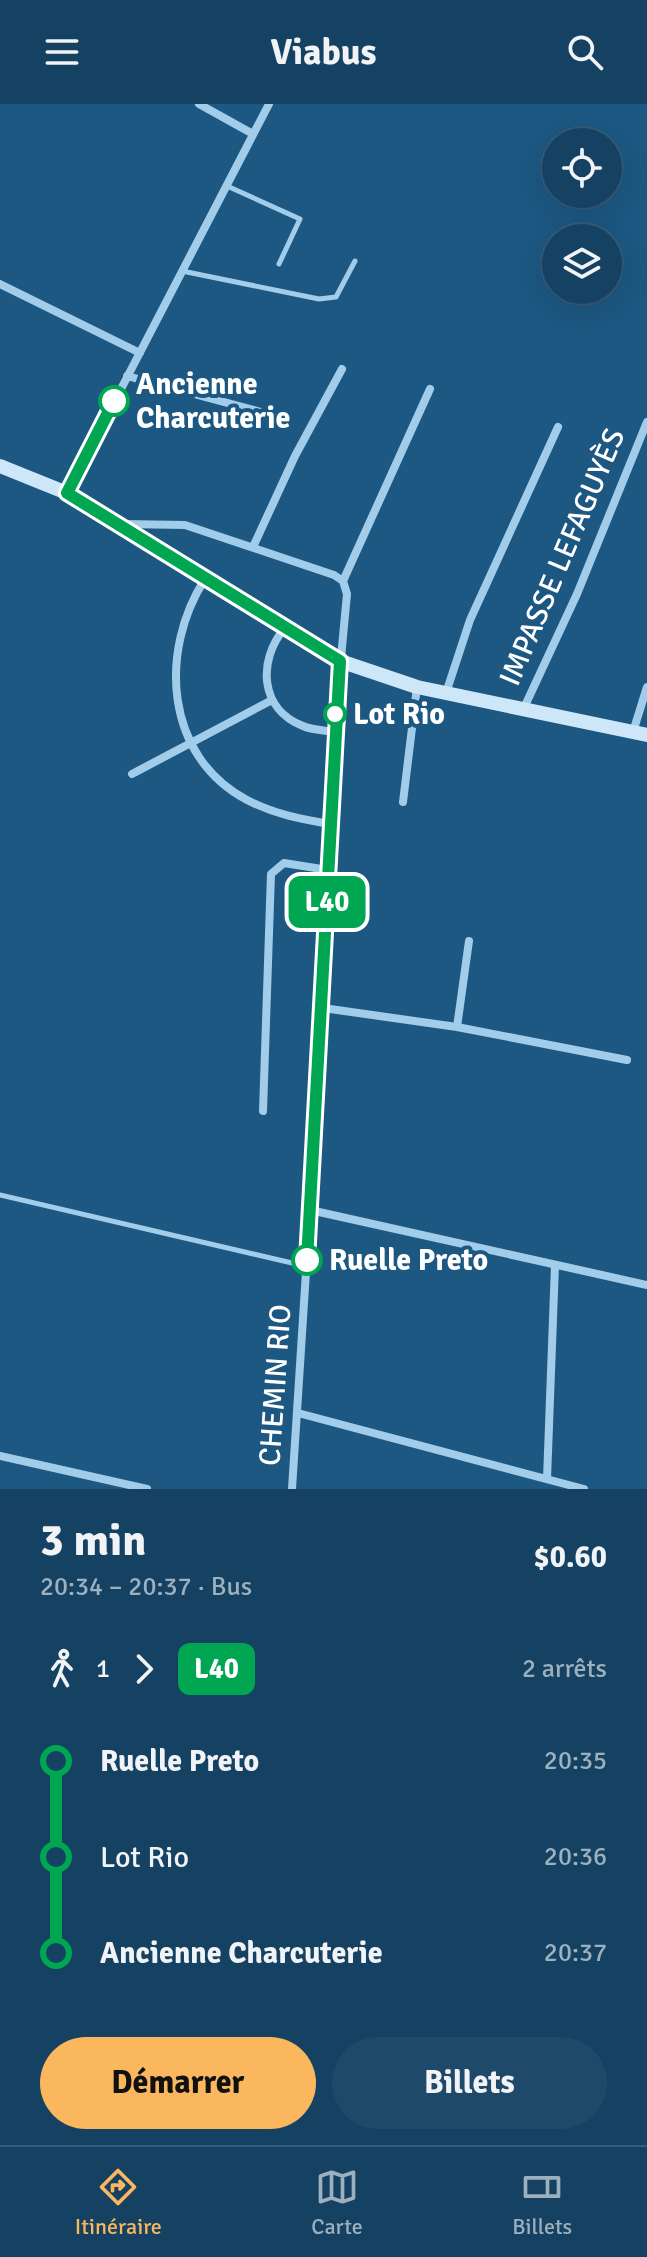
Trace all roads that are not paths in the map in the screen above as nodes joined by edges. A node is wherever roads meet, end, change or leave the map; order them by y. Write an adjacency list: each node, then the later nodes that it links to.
1 (199, 104): 3 (street)
2 (269, 104): 3 (street)
3 (253, 134): 4 (street)
4 (226, 186): 6 (lane); 7 (street)
5 (355, 261): 7 (lane)
6 (279, 264)
7 (182, 271): 9 (street)
8 (0, 284): 9 (street)
9 (140, 353): 11 (street)
10 (342, 369): 19 (street)
11 (127, 376): 13 (street); 17 (street)
12 (430, 389): 21 (street)
13 (276, 416)
14 (647, 422): 28 (street, IMPASSE LEFAGUYÈS)
15 (558, 427): 26 (street)
16 (0, 466): 17 (main road)
17 (67, 493): 18 (main road)
18 (118, 524): 19 (street); 20 (main road)
19 (253, 547): 21 (street)
20 (205, 579): 22 (main road); 31 (street)
21 (343, 581): 23 (street, CHEMIN RIO)
22 (284, 629): 23 (main road); 27 (street)
23 (340, 661): 24 (main road); 29 (street, CHEMIN RIO)
24 (417, 687): 26 (main road); 33 (street)
25 (647, 687): 30 (street)
26 (446, 693): 28 (main road)
27 (272, 700): 29 (street); 31 (street)
28 (522, 710): 30 (main road)
29 (334, 732): 34 (street, CHEMIN RIO)
30 (640, 734)
31 (190, 741): 32 (street); 34 (street)
32 (132, 774)
33 (403, 802)
34 (330, 824): 35 (street, CHEMIN RIO)
35 (328, 870): 37 (street, CHEMIN RIO); 40 (street)
36 (469, 941): 38 (street)
37 (323, 1008): 38 (street); 42 (street, CHEMIN RIO)
38 (457, 1027): 39 (street)
39 (627, 1060)
40 (263, 1111)
41 (0, 1195): 44 (lane)
42 (310, 1210): 43 (street); 44 (street, CHEMIN RIO)
43 (555, 1265): 45 (street); 48 (street)
44 (306, 1266): 46 (street, CHEMIN RIO)
45 (647, 1285)
46 (298, 1413): 48 (street); 50 (street, CHEMIN RIO)
47 (0, 1456): 49 (street)
48 (547, 1479): 51 (street)
49 (147, 1489)
50 (292, 1489)
51 (584, 1489)

